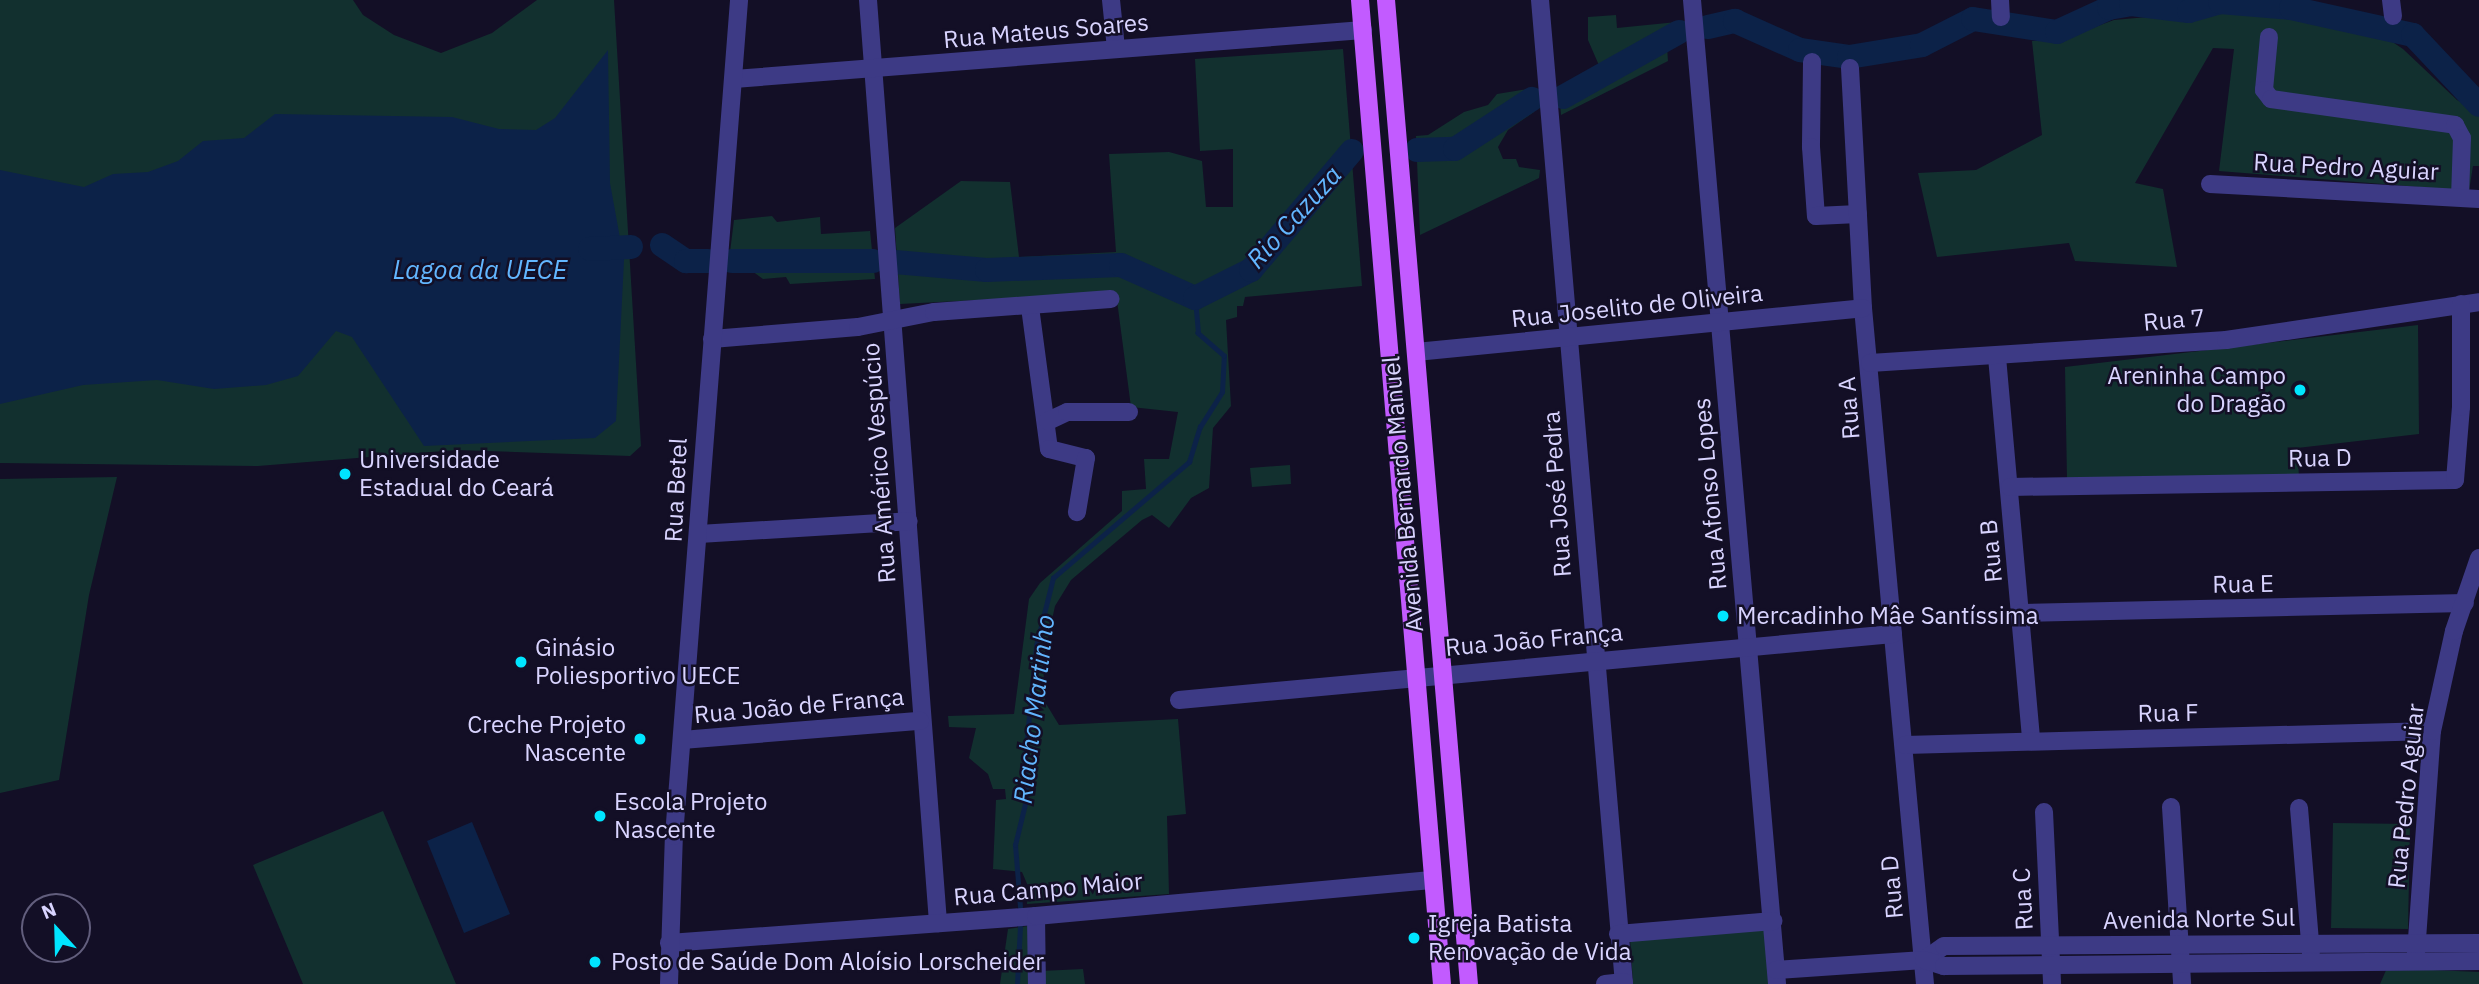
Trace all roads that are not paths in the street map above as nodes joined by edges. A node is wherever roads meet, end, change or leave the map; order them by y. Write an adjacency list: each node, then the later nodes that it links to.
1 (739, 0): 14 (street, Rua Betel)
2 (869, 0): 13 (street, Rua Américo Vespúcio)
3 (1111, 0): 10 (street)
4 (1360, 0): 8 (main road, Avenida Bernardo Manuel)
5 (1386, 0): 27 (main road, Avenida Bernardo Manuel)
6 (1540, 0): 25 (street, Rua José Pedra)
7 (1692, 0): 24 (street, Rua Afonso Lopes)
8 (1363, 30): 10 (street, Rua Mateus Soares); 37 (main road, Avenida Bernardo Manuel)
9 (2269, 37): 16 (street)
10 (1116, 48): 13 (street, Rua Mateus Soares)
11 (1812, 62): 18 (street)
12 (1850, 68): 18 (street, Rua A)
13 (874, 71): 14 (street, Rua Mateus Soares); 23 (street, Rua Américo Vespúcio)
14 (734, 79): 26 (street, Rua Betel)
15 (2210, 184): 16 (street, Rua Pedro Aguiar)
16 (2460, 197): 17 (street, Rua Pedro Aguiar)
17 (2479, 199)
18 (1858, 214): 22 (street, Rua A)
19 (1111, 299): 21 (street)
20 (2470, 303): 28 (street, Rua 7); 32 (street, Rua D)
21 (1030, 307): 23 (street); 31 (street)
22 (1863, 308): 24 (street, Rua Joselito de Oliveira); 29 (street, Rua A)
23 (892, 320): 26 (street); 34 (street, Rua Américo Vespúcio)
24 (1720, 321): 25 (street, Rua Joselito de Oliveira); 42 (street, Rua Afonso Lopes)
25 (1571, 338): 27 (street, Rua Joselito de Oliveira); 43 (street, Rua José Pedra)
26 (712, 339): 35 (street, Rua Betel)
27 (1416, 352): 36 (main road, Avenida Bernardo Manuel)
28 (1997, 357): 29 (street, Rua 7); 32 (street, Rua B)
29 (1870, 362): 41 (street, Rua A)
30 (1129, 412): 31 (street)
31 (1048, 421): 33 (street)
32 (2010, 487): 40 (street, Rua B)
33 (1077, 512)
34 (909, 522): 35 (street); 47 (street, Rua Américo Vespúcio)
35 (699, 534): 49 (street, Rua Betel)
36 (1433, 555): 37 (main road); 44 (main road, Avenida Bernardo Manuel)
37 (1405, 558): 45 (main road, Avenida Bernardo Manuel)
38 (2479, 558): 39 (street, Rua Pedro Aguiar)
39 (2465, 603): 40 (street, Rua E); 48 (street, Rua Pedro Aguiar)
40 (2021, 613): 50 (street, Rua B)
41 (1893, 634): 42 (street, Rua João França); 51 (street, Rua A)
42 (1748, 647): 43 (street, Rua João França); 57 (street, Rua Afonso Lopes)
43 (1595, 660): 44 (street, Rua João França); 59 (street, Rua José Pedra)
44 (1443, 672): 45 (street, Rua João França); 77 (main road, Avenida Bernardo Manuel)
45 (1414, 677): 46 (street, Rua João França); 55 (main road, Avenida Bernardo Manuel)
46 (1179, 699)
47 (920, 721): 49 (street, Rua João de França); 58 (street, Rua Américo Vespúcio)
48 (2432, 731): 50 (street, Rua F); 60 (street, Rua Pedro Aguiar)
49 (682, 740): 61 (street, Rua Betel)
50 (2031, 741): 51 (street, Rua F)
51 (1905, 745): 66 (street, Rua D)
52 (2171, 807): 62 (street)
53 (2299, 808): 63 (street)
54 (2044, 812): 65 (street, Rua C)
55 (1431, 880): 56 (street, Rua Campo Maior); 76 (main road, Avenida Bernardo Manuel)
56 (1036, 916): 58 (street, Rua Campo Maior); 75 (street)
57 (1773, 921): 59 (street); 72 (street, Rua Afonso Lopes)
58 (937, 923): 61 (street, Rua Campo Maior)
59 (1618, 934): 73 (street, Rua José Pedra)
60 (2417, 942): 63 (street, Avenida Norte Sul); 64 (street, Avenida Norte Sul); 67 (street, Rua Pedro Aguiar)
61 (669, 943): 74 (street, Rua Betel)
62 (2180, 943): 63 (street, Avenida Norte Sul); 65 (street, Avenida Norte Sul); 69 (street)
63 (2310, 943): 70 (street)
64 (2479, 943)
65 (2050, 945): 66 (street, Avenida Norte Sul); 71 (street, Rua C)
66 (1924, 960): 71 (street, Avenida Norte Sul); 72 (street, Avenida Norte Sul); 79 (street, Rua D)
67 (2416, 961): 68 (street, Avenida Norte Sul); 70 (street, Avenida Norte Sul)
68 (2479, 961)
69 (2181, 962): 70 (street, Avenida Norte Sul); 71 (street, Avenida Norte Sul); 81 (street)
70 (2311, 964)
71 (2051, 965): 80 (street, Rua C)
72 (1776, 977)
73 (1624, 983): 78 (street)
74 (668, 984)
75 (1037, 984)
76 (1441, 984)
77 (1469, 984)
78 (1605, 984)
79 (1925, 984)
80 (2052, 984)
81 (2182, 984)

